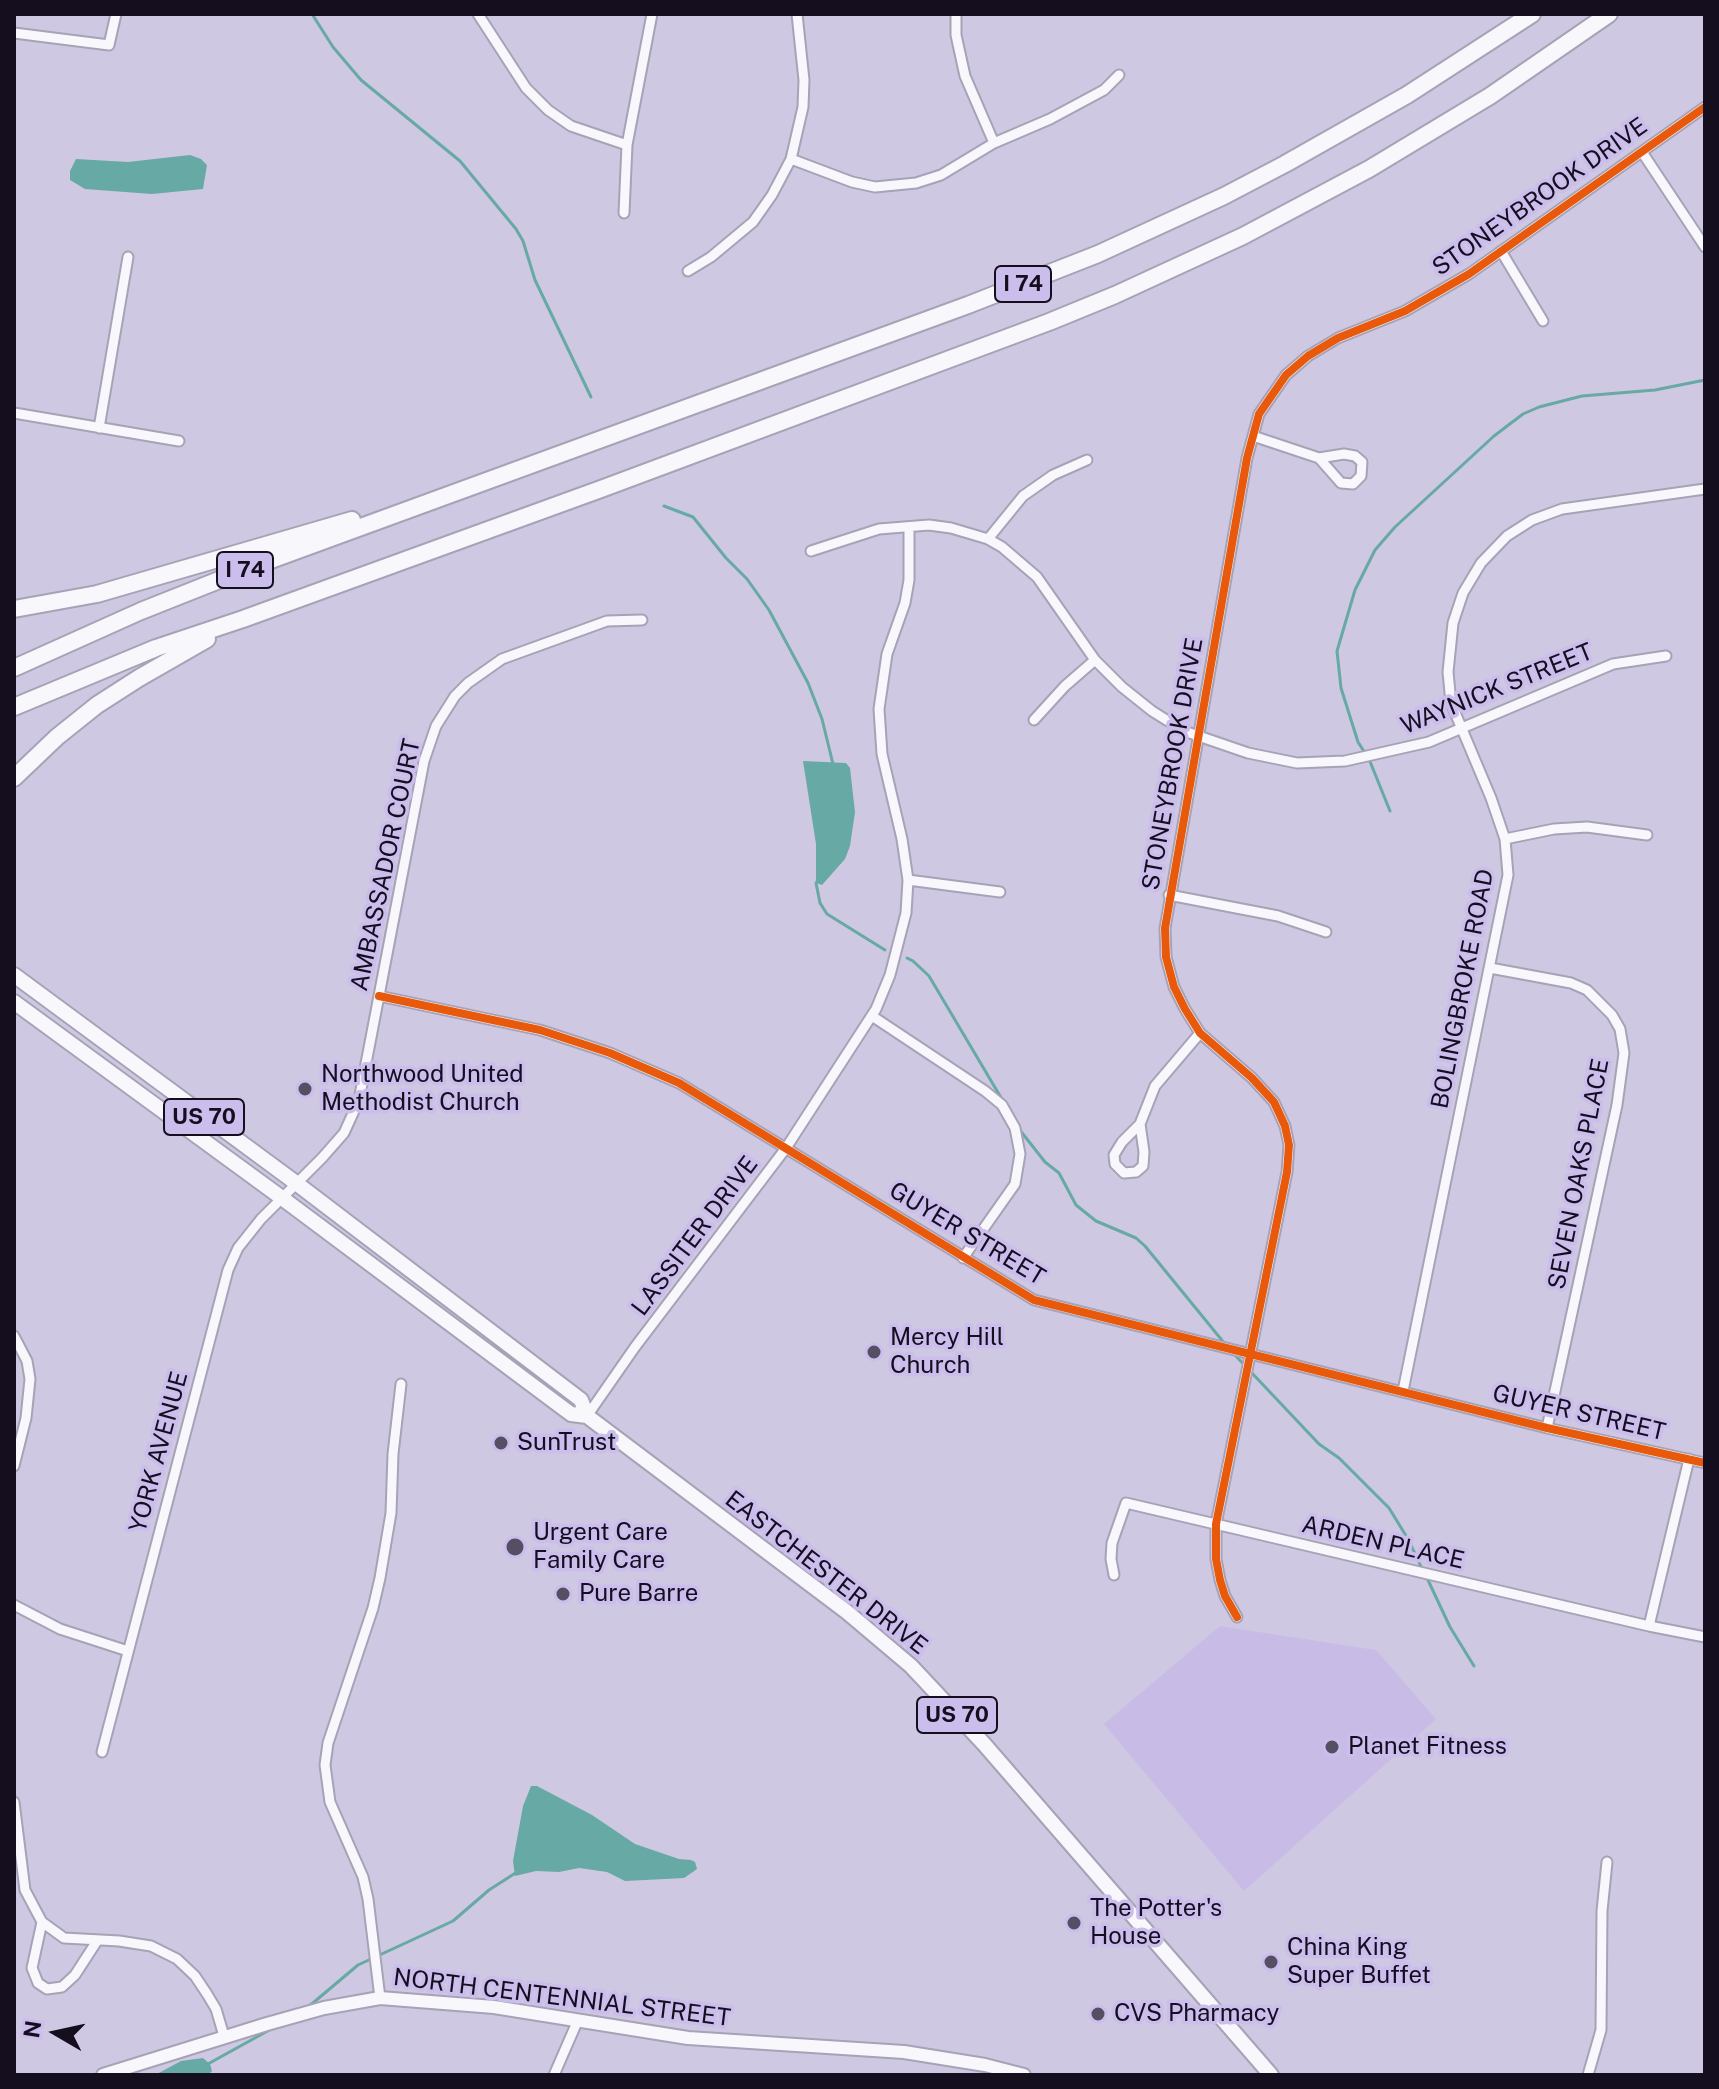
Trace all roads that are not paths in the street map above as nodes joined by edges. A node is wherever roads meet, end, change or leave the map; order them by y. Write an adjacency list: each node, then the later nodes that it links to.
1 (116, 14): 8 (street)
2 (478, 14): 12 (street)
3 (652, 14): 12 (street)
4 (797, 14): 14 (street)
5 (956, 14): 11 (street)
6 (1532, 14): 27 (highway, I 74)
7 (1609, 14): 33 (highway, I 74)
8 (14, 33)
9 (1119, 75): 11 (street)
10 (1705, 107): 13 (street, STONEYBROOK DRIVE)
11 (994, 143): 14 (street)
12 (627, 145): 15 (street)
13 (1642, 152): 16 (street); 17 (street, STONEYBROOK DRIVE)
14 (791, 159): 19 (street)
15 (624, 213)
16 (1705, 247)
17 (1501, 251): 20 (street); 23 (street, STONEYBROOK DRIVE)
18 (128, 257): 22 (street)
19 (688, 271)
20 (1543, 321)
21 (14, 413): 22 (street)
22 (99, 428): 24 (street)
23 (1253, 436): 25 (street); 41 (street, STONEYBROOK DRIVE)
24 (179, 441)
25 (1319, 458): 25 (street)
26 (1087, 460): 30 (street)
27 (480, 482): 32 (highway); 37 (highway, I 74)
28 (1705, 489): 40 (street, BOLINGBROKE ROAD)
29 (909, 527): 30 (street, WAYNICK STREET); 31 (street, WAYNICK STREET); 45 (street, LASSITER DRIVE)
30 (988, 539): 36 (street, WAYNICK STREET)
31 (811, 551)
32 (14, 609)
33 (243, 619): 38 (highway, I 74); 42 (highway)
34 (642, 620): 51 (street, AMBASSADOR COURT)
35 (1666, 656): 40 (street, WAYNICK STREET)
36 (1095, 660): 39 (street); 41 (street, WAYNICK STREET)
37 (14, 668)
38 (14, 707)
39 (1034, 720)
40 (1461, 729): 41 (street, WAYNICK STREET); 44 (street, BOLINGBROKE ROAD)
41 (1198, 736): 47 (street, STONEYBROOK DRIVE)
42 (14, 778)
43 (1647, 835): 44 (street)
44 (1505, 839): 49 (street, BOLINGBROKE ROAD)
45 (908, 880): 46 (street); 53 (street, LASSITER DRIVE)
46 (1000, 892)
47 (1169, 895): 48 (street); 54 (street, STONEYBROOK DRIVE)
48 (1326, 932)
49 (1490, 968): 63 (street, BOLINGBROKE ROAD); 65 (street, SEVEN OAKS PLACE)
50 (14, 975): 57 (main road, EASTCHESTER DRIVE / US 70)
51 (379, 996): 56 (street, GUYER STREET); 57 (street, AMBASSADOR COURT)
52 (14, 1002): 58 (main road, EASTCHESTER DRIVE / US 70)
53 (872, 1016): 56 (street, LASSITER DRIVE); 59 (street)
54 (1200, 1033): 55 (street); 61 (street, STONEYBROOK DRIVE)
55 (1140, 1124): 55 (street)
56 (786, 1148): 59 (street, GUYER STREET); 64 (street, LASSITER DRIVE)
57 (296, 1183): 58 (street, YORK AVENUE); 64 (main road, EASTCHESTER DRIVE / US 70)
58 (282, 1198): 64 (main road, EASTCHESTER DRIVE / US 70); 75 (street, YORK AVENUE)
59 (963, 1258): 61 (street, GUYER STREET)
60 (14, 1336): 68 (street)
61 (1249, 1355): 63 (street, GUYER STREET); 69 (street, STONEYBROOK DRIVE)
62 (401, 1384): 81 (street)
63 (1403, 1391): 65 (street, GUYER STREET)
64 (587, 1416): 87 (main road, EASTCHESTER DRIVE / US 70)
65 (1547, 1428): 66 (street, GUYER STREET)
66 (1689, 1459): 67 (street, GUYER STREET); 73 (street)
67 (1705, 1463)
68 (14, 1466)
69 (1216, 1524): 70 (street, ARDEN PLACE); 72 (street, STONEYBROOK DRIVE); 73 (street, ARDEN PLACE)
70 (1114, 1575)
71 (14, 1605): 75 (street)
72 (1237, 1617)
73 (1649, 1626): 74 (street, ARDEN PLACE)
74 (1705, 1637)
75 (128, 1651): 76 (street, YORK AVENUE)
76 (102, 1752)
77 (14, 1802): 79 (street)
78 (1607, 1862): 88 (street)
79 (42, 1922): 80 (street); 80 (street)
80 (97, 1941): 83 (street)
81 (380, 1998): 82 (street, NORTH CENTENNIAL STREET); 83 (street, NORTH CENTENNIAL STREET)
82 (578, 2020): 85 (street); 86 (street, NORTH CENTENNIAL STREET)
83 (224, 2036): 84 (street, NORTH CENTENNIAL STREET)
84 (103, 2075)
85 (554, 2075)
86 (1024, 2075)
87 (1271, 2075)
88 (1588, 2075)

